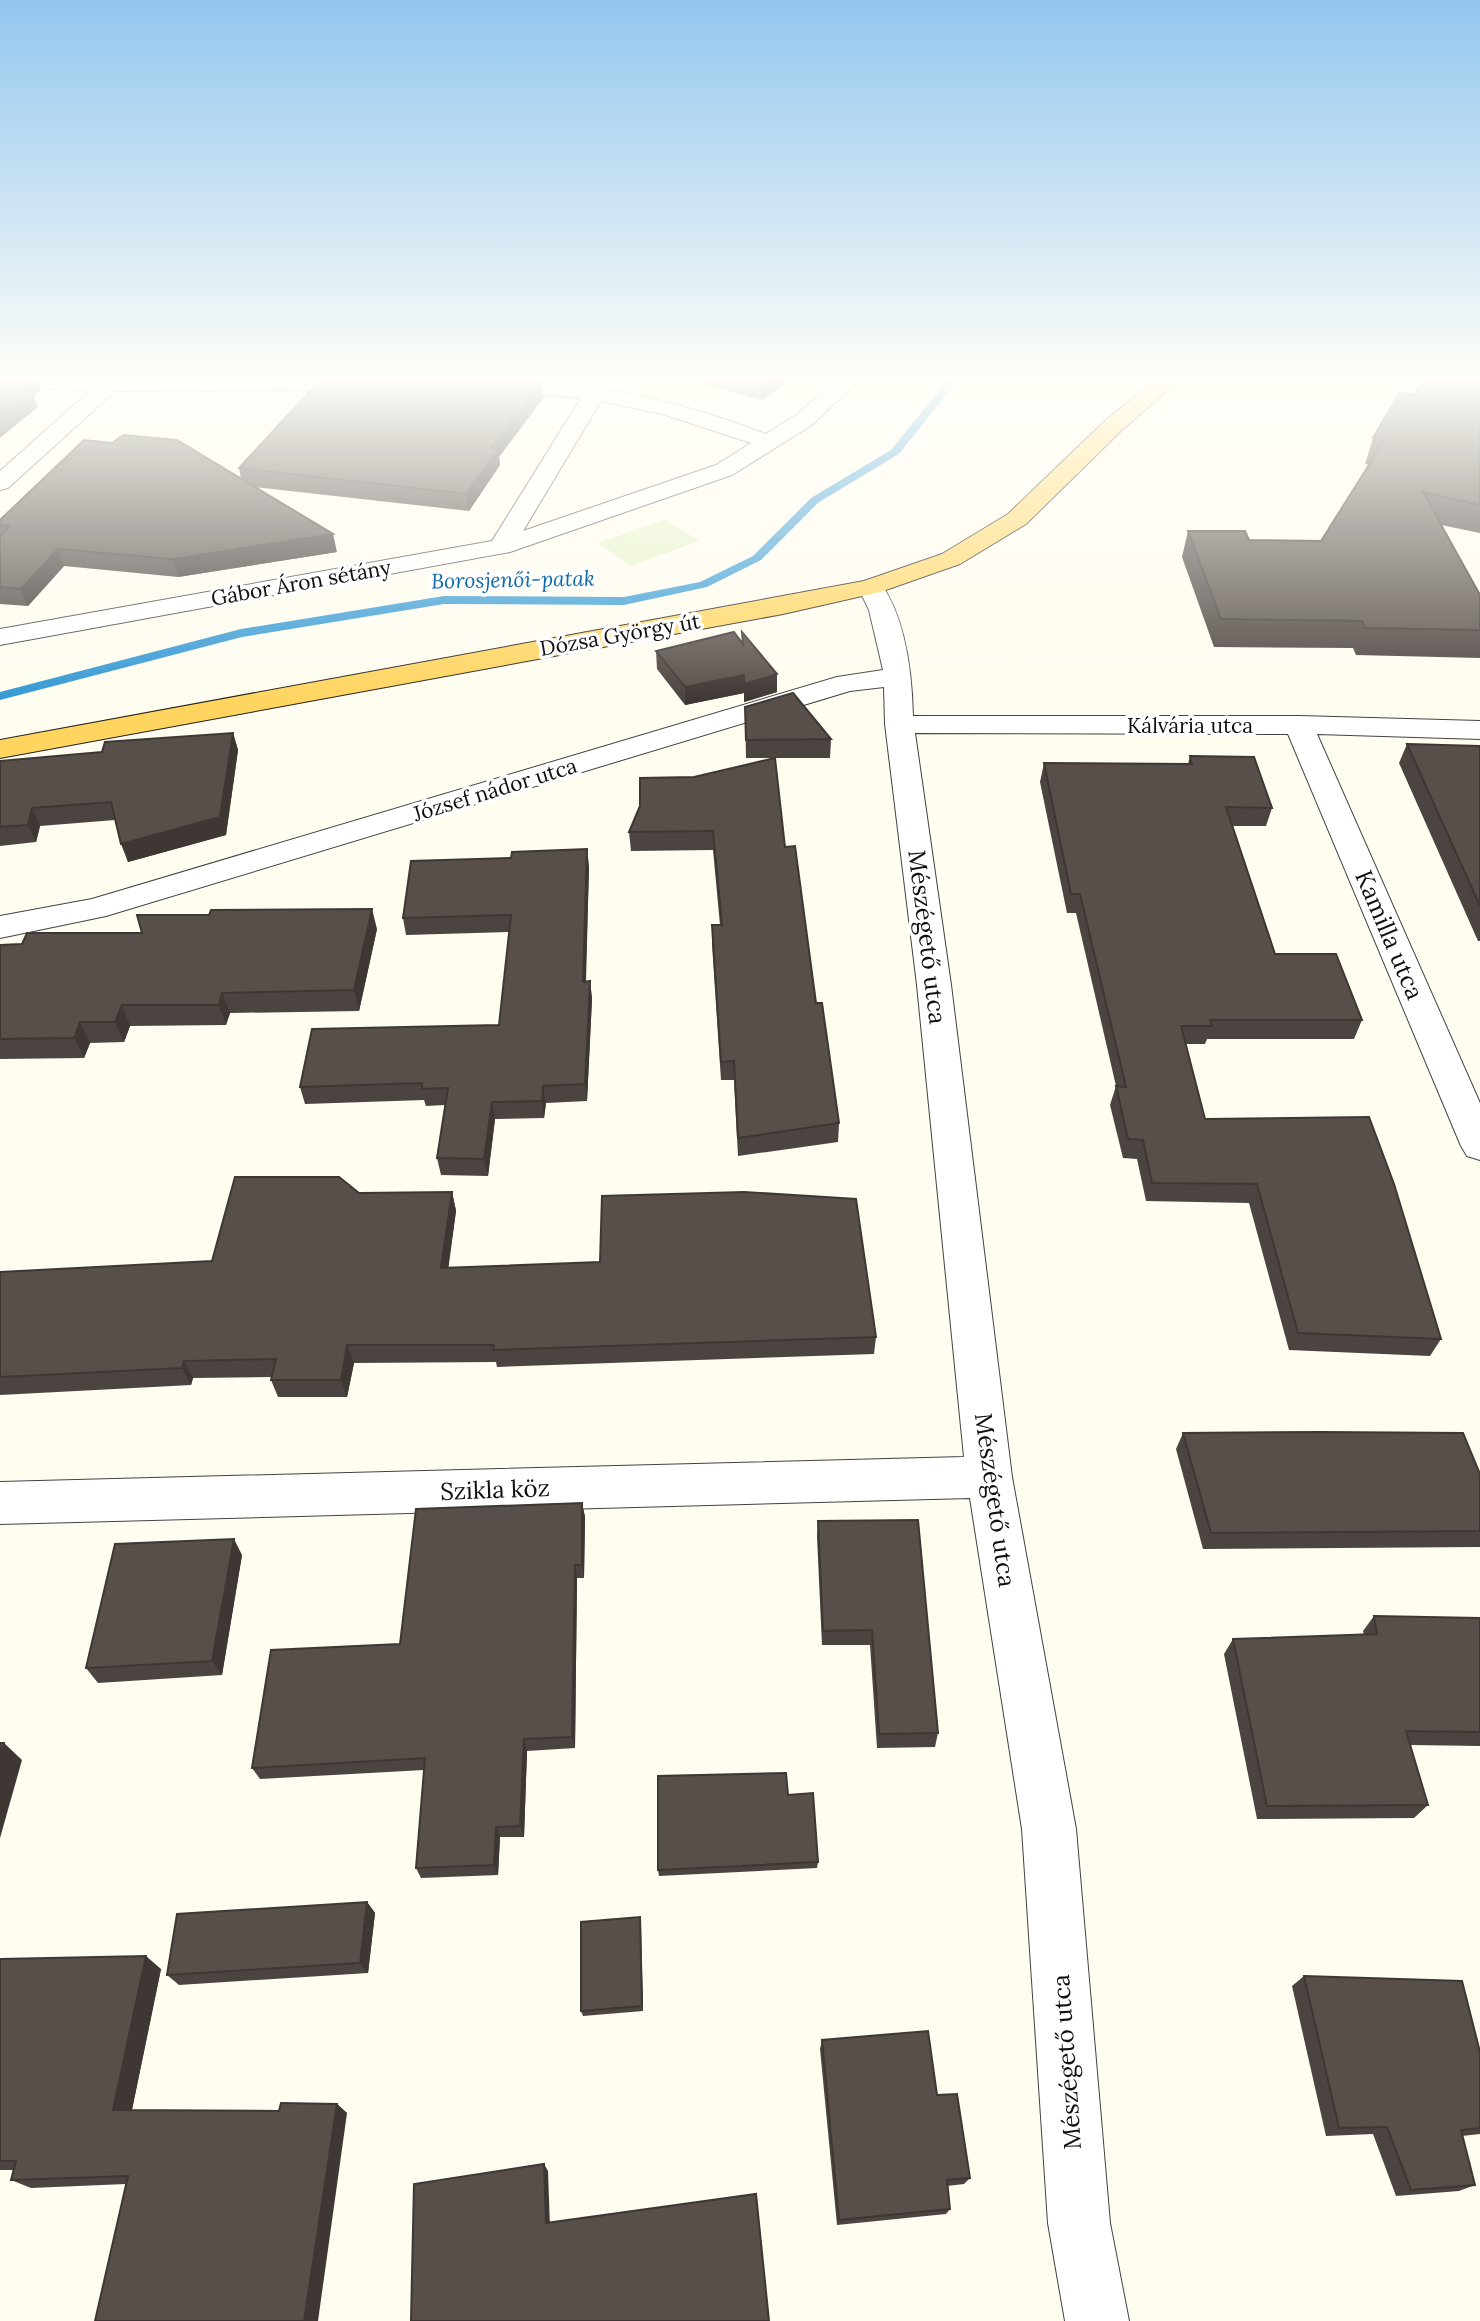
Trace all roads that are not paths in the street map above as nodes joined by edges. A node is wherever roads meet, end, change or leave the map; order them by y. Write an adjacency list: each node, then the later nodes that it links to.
1 (539, 484): 4 (street)
2 (683, 484): 4 (street, Gábor Áron sétány)
3 (1053, 484): 5 (main road, Dózsa György út)
4 (501, 547): 6 (street, Gábor Áron sétány)
5 (870, 587): 7 (street); 11 (main road, Dózsa György út)
6 (0, 637)
7 (898, 677): 8 (street, Mészégető utca); 12 (street, József nádor utca)
8 (899, 724): 9 (street, Kálvária utca); 14 (street, Mészégető utca)
9 (1299, 725): 10 (street, Kálvária utca); 13 (street, Kamilla utca)
10 (1480, 730)
11 (0, 749)
12 (0, 927)
13 (1480, 1146)
14 (989, 1477): 15 (street, Szikla köz); 16 (street, Mészégető utca)
15 (0, 1503)
16 (1097, 2321)

